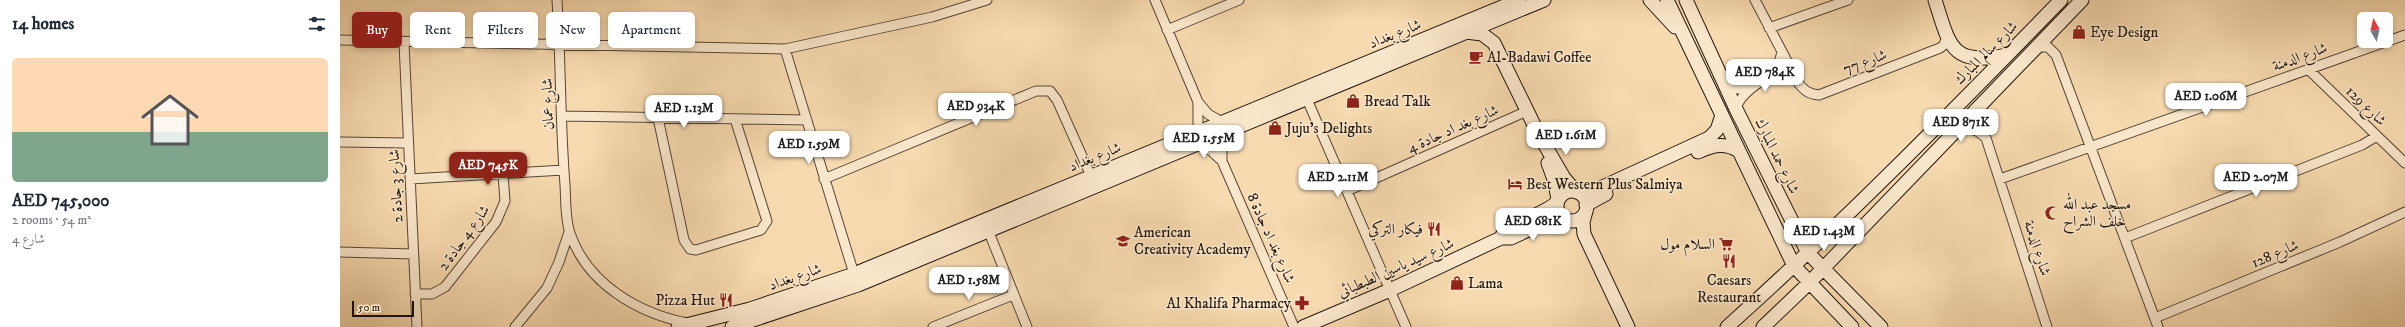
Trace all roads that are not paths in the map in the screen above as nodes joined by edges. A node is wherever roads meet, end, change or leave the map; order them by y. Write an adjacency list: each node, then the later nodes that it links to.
1 (557, 0): 15 (street, شارع عمان)
2 (986, 0): 30 (street)
3 (1154, 0): 18 (street)
4 (1239, 0): 18 (street)
5 (1519, 0): 45 (main road, شارع بغداد)
6 (1544, 0): 16 (main road, شارع بغداد)
7 (1650, 0): 20 (main road)
8 (1667, 0): 20 (main road)
9 (1686, 0): 35 (main road, شارع حمد المبارك)
10 (1755, 0): 17 (street, شارع 77)
11 (1848, 0): 17 (street)
12 (1935, 0): 22 (main road)
13 (2061, 0): 32 (main road, شارع سالم المبارك)
14 (2082, 0): 28 (main road, شارع سالم المبارك)
15 (558, 12)
16 (1500, 18): 19 (main road, شارع بغداد); 26 (main road)
17 (1769, 28): 31 (street, شارع 77)
18 (1167, 30): 37 (street)
19 (1466, 32): 26 (main road); 36 (main road, شارع بغداد)
20 (1680, 32): 40 (main road)
21 (2405, 35): 33 (street, شارع الدمنة)
22 (1947, 36): 32 (main road); 34 (street, شارع 77)
23 (340, 40): 24 (street)
24 (404, 43): 25 (street); 51 (street, شارع 3 جادة 2)
25 (546, 44)
26 (1494, 44): 39 (main road)
27 (600, 45): 30 (street)
28 (2036, 47): 46 (main road, شارع سالم المبارك); 53 (street)
29 (560, 48): 41 (street, شارع عمان)
30 (785, 49): 44 (street)
31 (1782, 52): 34 (street, شارع 77); 35 (street)
32 (2007, 55): 66 (main road, شارع سالم المبارك)
33 (2308, 69): 49 (street, شارع 129); 53 (street, شارع الدمنة)
34 (1793, 74): 38 (street)
35 (1727, 89): 38 (main road, شارع حمد المبارك)
36 (1306, 97): 45 (main road, شارع بغداد); 64 (street)
37 (1198, 102): 45 (street); 47 (street)
38 (1736, 109): 78 (main road, شارع حمد المبارك)
39 (1527, 111): 48 (main road); 64 (street, شارع بغد اد جادة 4)
40 (1722, 115): 54 (main road); 55 (main road)
41 (562, 116): 42 (street); 58 (street, شارع عمان)
42 (658, 118): 43 (street); 43 (street)
43 (735, 119): 44 (street)
44 (807, 120): 62 (street)
45 (1224, 126): 47 (main road, شارع بغداد); 52 (main road, شارع بغداد); 56 (street, شارع بغد اد جادة 8)
46 (1960, 126): 63 (street, شارع الدمنة); 70 (main road, شارع سالم المبارك)
47 (1198, 131): 60 (main road, شارع بغداد)
48 (1538, 133): 65 (main road); 67 (main road)
49 (2377, 136): 57 (street, شارع 129); 76 (street)
50 (340, 142): 51 (street)
51 (408, 143): 61 (street, شارع 3 جادة 2)
52 (1195, 144): 56 (street, شارع بغد اد جادة 8); 72 (main road, شارع بغداد)
53 (2091, 148): 63 (street, شارع الدمنة); 76 (street)
54 (1693, 150): 55 (main road); 65 (main road); 68 (main road)
55 (1739, 151): 80 (main road)
56 (1222, 161): 95 (street, شارع بغد اد جادة 8)
57 (2405, 163)
58 (564, 170): 59 (street); 73 (street, شارع عمان)
59 (503, 174): 61 (street); 85 (street, شارع 4 جادة 2)
60 (1091, 176): 62 (street); 82 (main road, شارع بغداد)
61 (410, 179): 79 (street, شارع 3 جادة 2)
62 (824, 179): 82 (street)
63 (2000, 179): 103 (street, شارع الدمنة)
64 (1347, 191): 84 (street)
65 (1577, 193): 67 (main road); 68 (main road)
66 (1865, 199): 70 (main road); 78 (main road, شارع سالم المبارك)
67 (1558, 201): 71 (main road); 75 (main road, شارع سيد ياسين الطبطبائي)
68 (1586, 208): 71 (main road); 74 (main road)
69 (2405, 212): 87 (street, شارع 128)
70 (1875, 214): 81 (main road, شارع سالم المبارك)
71 (1565, 218): 74 (main road); 75 (main road, شارع سيد ياسين الطبطبائي)
72 (988, 230): 86 (street); 92 (main road, شارع بغداد)
73 (569, 232): 88 (street, شارع عمان); 90 (street, شارع عمان)
74 (1584, 234): 98 (main road)
75 (1501, 238): 84 (main road, شارع سيد ياسين الطبطبائي)
76 (2125, 238): 87 (street)
77 (340, 252): 79 (street)
78 (1808, 253): 80 (main road, شارع سالم المبارك); 81 (main road, شارع حمد المبارك)
79 (414, 254): 85 (street, شارع 3 جادة 2)
80 (1794, 266): 83 (main road); 99 (main road, شارع سالم المبارك)
81 (1822, 268): 83 (main road, شارع سالم المبارك); 102 (main road, شارع حمد المبارك)
82 (854, 274): 88 (main road, شارع بغداد)
83 (1809, 283): 100 (main road, شارع سالم المبارك); 101 (main road)
84 (1390, 290): 96 (main road, شارع سيد ياسين الطبطبائي); 97 (street)
85 (415, 294): 89 (street, شارع 3 جادة 2)
86 (1013, 295): 93 (street); 94 (street)
87 (2156, 323)
88 (694, 324): 91 (main road, شارع بغداد)
89 (417, 327)
90 (515, 327)
91 (678, 327)
92 (732, 327)
93 (932, 327)
94 (1027, 327)
95 (1294, 327)
96 (1304, 327)
97 (1406, 327)
98 (1628, 327)
99 (1726, 327)
100 (1763, 327)
101 (1852, 327)
102 (1881, 327)
103 (2046, 327)

